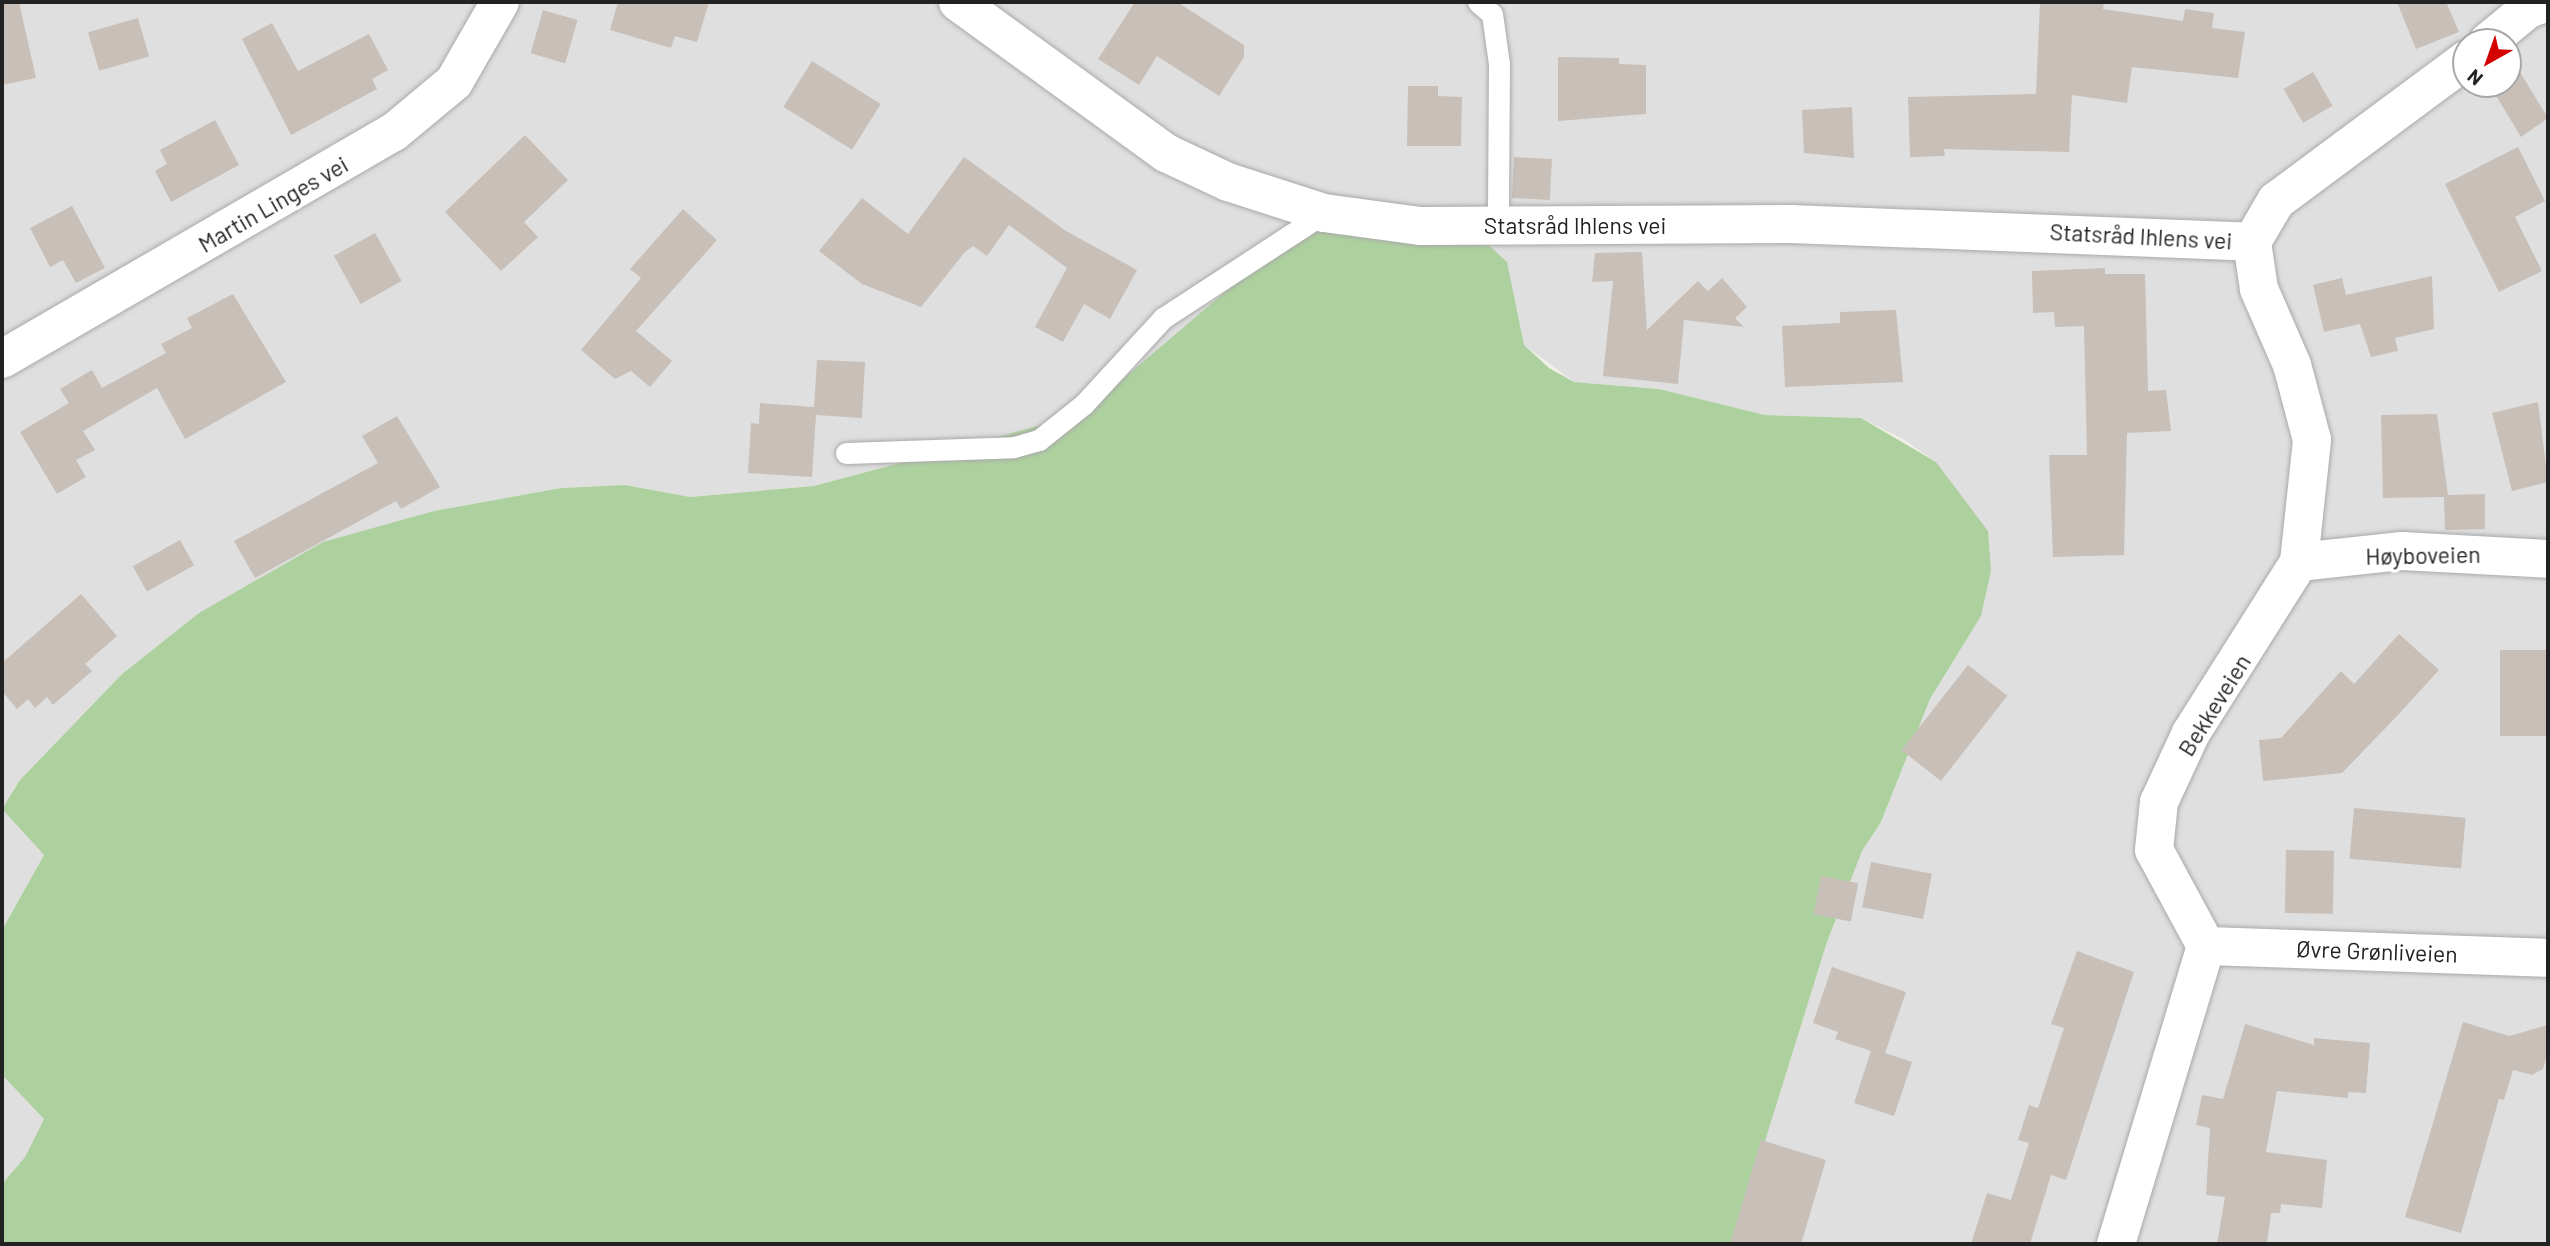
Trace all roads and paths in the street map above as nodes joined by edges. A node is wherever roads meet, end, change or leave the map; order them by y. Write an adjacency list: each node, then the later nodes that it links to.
1 (500, 2): 10 (street, Martin Linges vei)
2 (958, 2): 7 (street, Statsråd Ihlens vei)
3 (1478, 2): 8 (lane)
4 (2548, 2): 5 (street)
5 (2509, 28)
6 (2452, 70): 9 (street)
7 (1324, 213): 8 (street, Statsråd Ihlens vei); 11 (lane)
8 (1498, 225): 9 (street, Statsråd Ihlens vei)
9 (2252, 242): 13 (street, Bekkeveien)
10 (2, 359)
11 (846, 453)
12 (2548, 559): 13 (street, Høyboveien)
13 (2299, 562): 14 (street, Bekkeveien)
14 (2207, 946): 15 (street, Øvre Grønliveien); 16 (street)
15 (2548, 958)
16 (2116, 1244)

